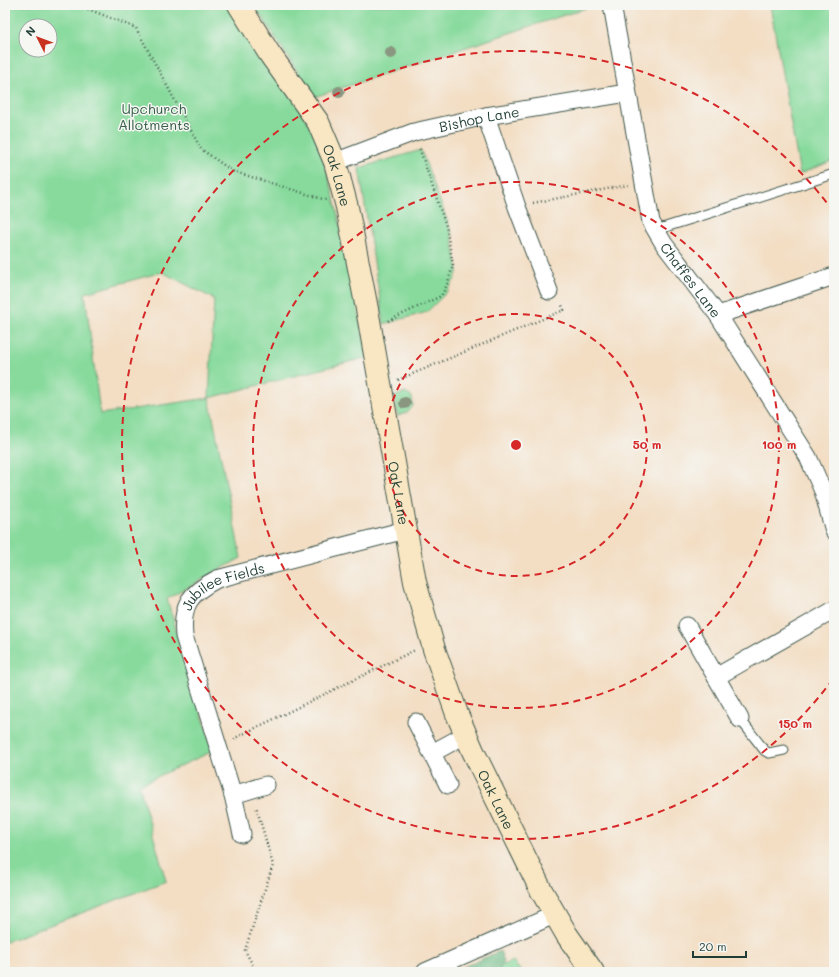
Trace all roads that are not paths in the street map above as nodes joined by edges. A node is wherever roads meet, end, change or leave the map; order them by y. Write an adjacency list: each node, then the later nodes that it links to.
1 (239, 5): 5 (street, Oak Lane)
2 (612, 5): 3 (street, Chaffes Lane)
3 (627, 93): 4 (street, Bishop Lane); 7 (street, Chaffes Lane)
4 (486, 116): 5 (street, Bishop Lane); 9 (street)
5 (335, 162): 12 (street, Oak Lane)
6 (834, 174): 7 (lane)
7 (656, 230): 10 (street, Chaffes Lane)
8 (834, 276): 10 (street)
9 (549, 291)
10 (718, 315): 11 (street, Chaffes Lane)
11 (828, 489): 13 (street, Chaffes Lane)
12 (405, 530): 19 (street, Oak Lane); 24 (street, Jubilee Fields)
13 (834, 531)
14 (834, 610): 16 (street)
15 (687, 626): 16 (street)
16 (716, 677): 17 (street)
17 (740, 719): 20 (lane)
18 (416, 722): 21 (street)
19 (465, 735): 21 (street); 26 (street, Oak Lane)
20 (784, 750)
21 (432, 753): 22 (street)
22 (448, 785)
23 (259, 787): 24 (street)
24 (233, 794): 25 (street, Jubilee Fields)
25 (242, 834)
26 (554, 915): 27 (street); 28 (street, Oak Lane)
27 (425, 972)
28 (593, 972)

